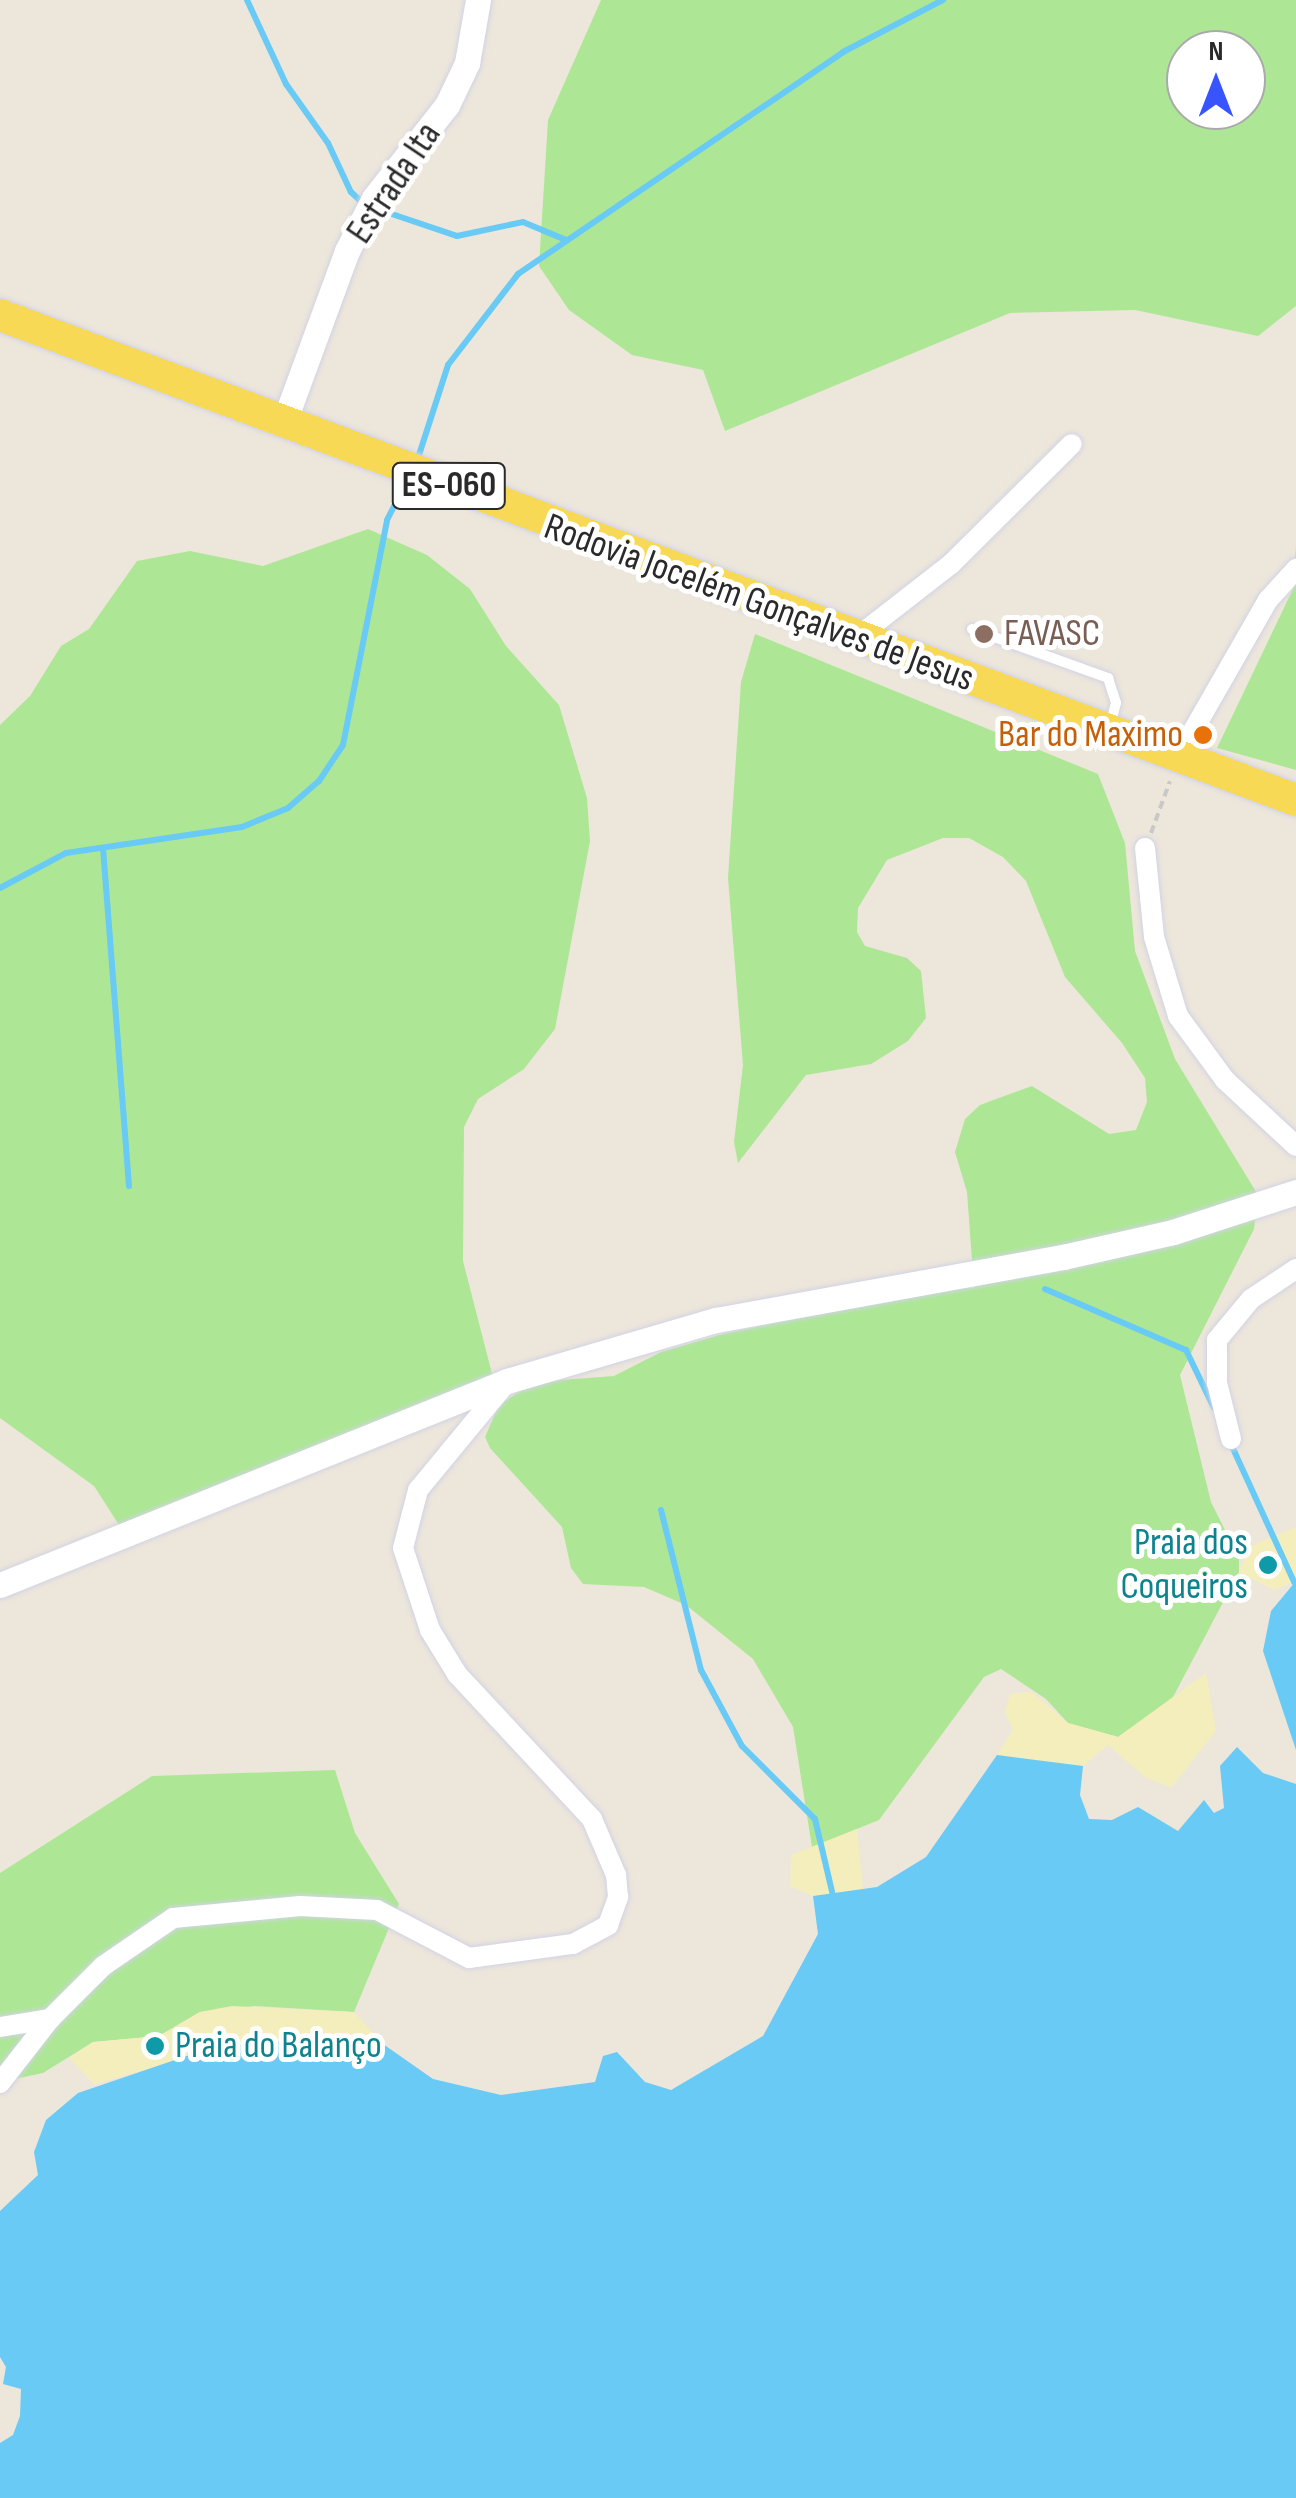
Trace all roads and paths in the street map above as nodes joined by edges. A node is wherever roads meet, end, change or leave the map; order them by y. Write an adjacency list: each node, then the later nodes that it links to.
1 (478, 0): 3 (street, Estrada Ita)
2 (0, 315): 3 (main road, Rodovia Jocelém Gonçalves de Jesus / ES-060)
3 (284, 422): 7 (main road, Rodovia Jocelém Gonçalves de Jesus / ES-060)
4 (1072, 444): 7 (street)
5 (1296, 569): 9 (street)
6 (972, 629): 8 (lane)
7 (856, 638): 8 (main road, Rodovia Jocelém Gonçalves de Jesus / ES-060)
8 (1109, 732): 9 (main road, Rodovia Jocelém Gonçalves de Jesus / ES-060)
9 (1178, 758): 10 (main road, Rodovia Jocelém Gonçalves de Jesus / ES-060); 11 (path)
10 (1296, 800)
11 (1145, 848): 12 (street)
12 (1296, 1146)
13 (1296, 1192): 15 (street)
14 (1296, 1269): 16 (street)
15 (507, 1381): 17 (street); 18 (street)
16 (1232, 1439)
17 (0, 1586)
18 (50, 2018): 19 (street); 20 (street)
19 (0, 2028)
20 (0, 2084)

